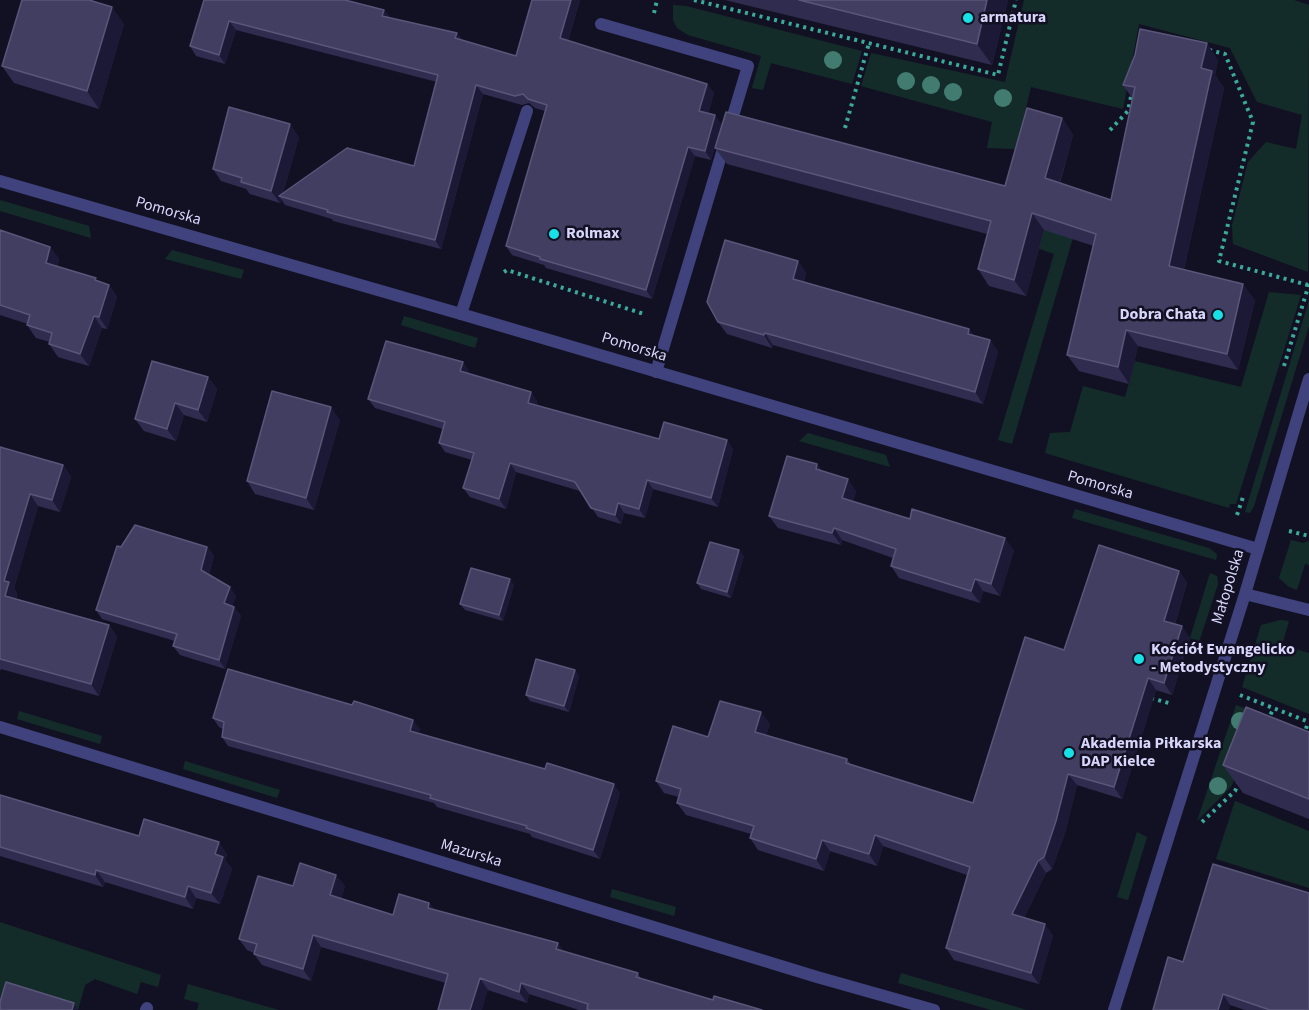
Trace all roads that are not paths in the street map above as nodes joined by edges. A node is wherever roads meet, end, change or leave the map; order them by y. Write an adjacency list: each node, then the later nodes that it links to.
1 (601, 24): 5 (street)
2 (527, 111): 4 (street)
3 (0, 181): 4 (street, Pomorska)
4 (461, 314): 5 (street, Pomorska)
5 (656, 372): 7 (street, Pomorska)
6 (1309, 379): 7 (street, Małopolska)
7 (1258, 549): 8 (street, Małopolska)
8 (1245, 594): 9 (street); 12 (street, Małopolska)
9 (1309, 610)
10 (0, 727): 11 (street, Mazurska)
11 (934, 1010)
12 (1114, 1010)

